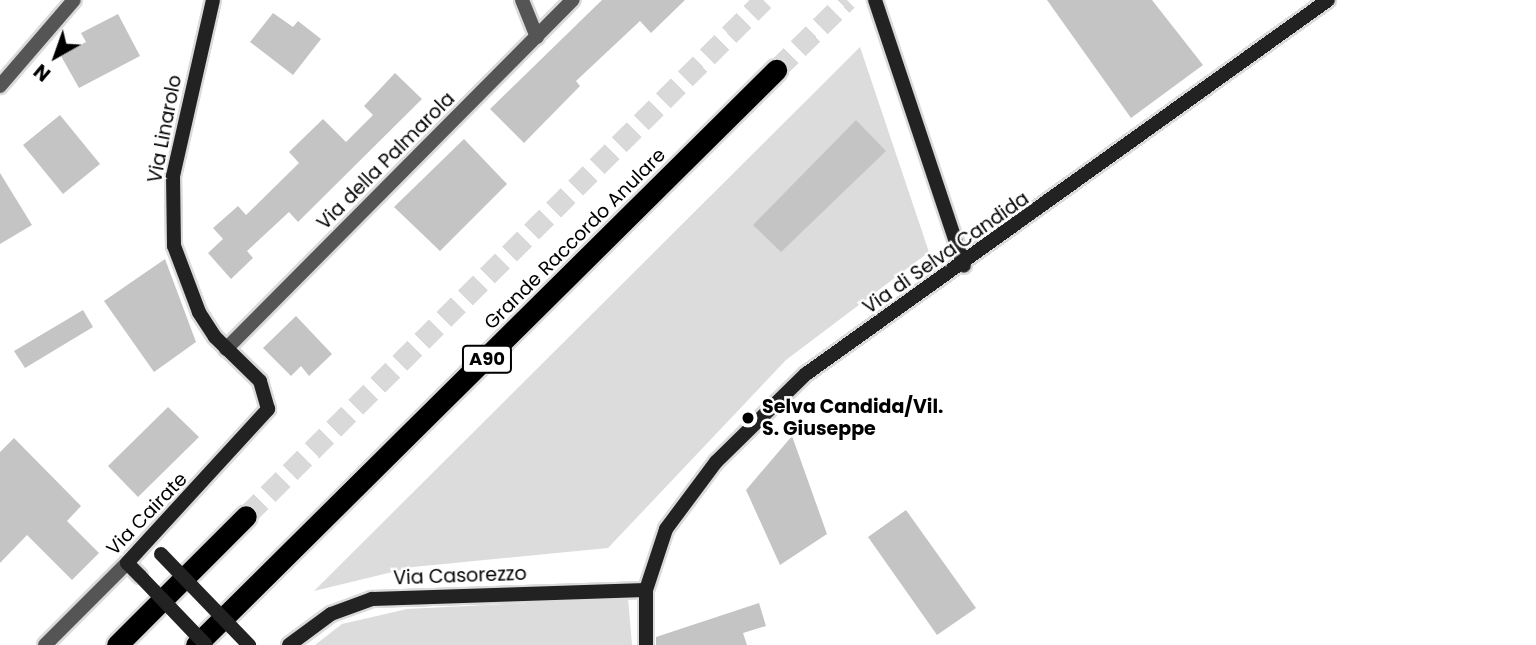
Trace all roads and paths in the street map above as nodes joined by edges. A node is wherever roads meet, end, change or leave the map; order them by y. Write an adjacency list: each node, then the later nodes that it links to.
1 (74, 0): 9 (street)
2 (213, 0): 11 (street, Via Linarolo)
3 (522, 0): 7 (street)
4 (573, 0): 7 (street, Via della Palmarola)
5 (876, 0): 10 (street)
6 (1328, 0): 10 (street, Via di Selva Candida)
7 (537, 37): 11 (street, Via della Palmarola)
8 (776, 70): 19 (highway, Grande Raccordo Anulare / A90)
9 (0, 86)
10 (964, 266): 16 (street, Via di Selva Candida)
11 (226, 349): 12 (street, Via Linarolo)
12 (269, 404): 14 (street, Via Cairate)
13 (246, 516): 18 (highway)
14 (148, 541): 15 (street, Via Cairate); 21 (street, bridge)
15 (127, 563): 17 (street, Via Cairate); 20 (street, bridge)
16 (646, 590): 22 (street, Via Casorezzo); 23 (street, Via di Selva Candida)
17 (45, 645)
18 (117, 645)
19 (197, 645)
20 (206, 645)
21 (249, 645)
22 (289, 645)
23 (646, 645)

